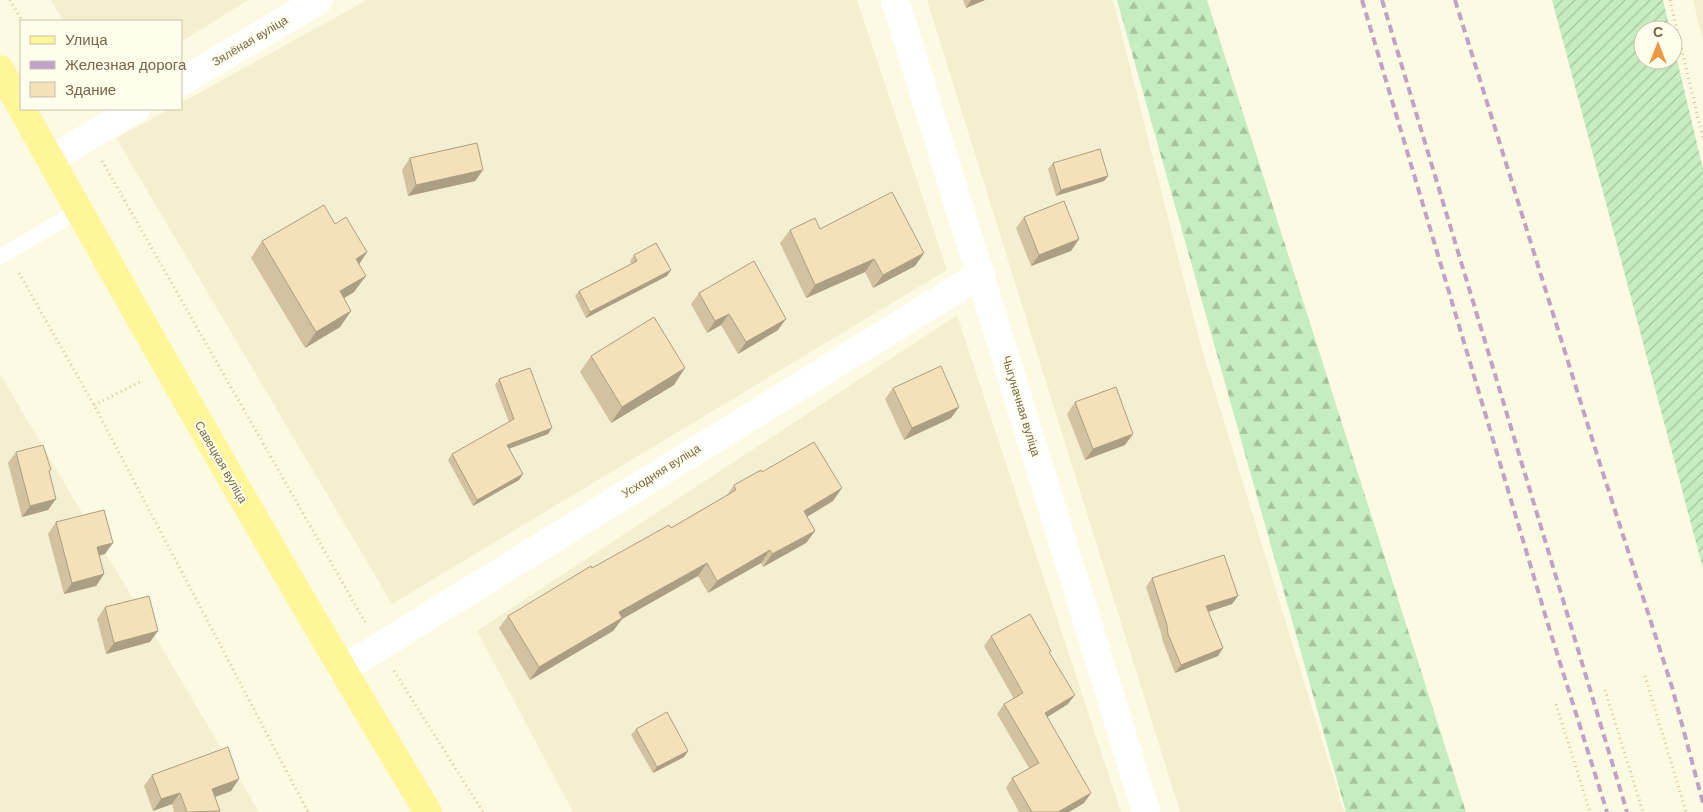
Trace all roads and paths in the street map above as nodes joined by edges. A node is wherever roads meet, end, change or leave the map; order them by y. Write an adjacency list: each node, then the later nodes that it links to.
1 (10, 0): 5 (path)
2 (319, 0): 7 (street, Зялёная вуліца)
3 (895, 0): 16 (street, Чыгуначная вуліца)
4 (1670, 0): 12 (path)
5 (21, 20)
6 (0, 69): 8 (main road, Савецкая вуліца)
7 (182, 81)
8 (20, 104)
9 (23, 110): 13 (main road, Савецкая вуліца)
10 (134, 110): 11 (street)
11 (88, 137): 13 (street); 19 (path)
12 (1703, 139)
13 (50, 160): 14 (main road, Савецкая вуліца)
14 (78, 210): 15 (lane); 17 (main road, Савецкая вуліца)
15 (4, 255): 18 (path)
16 (981, 274): 19 (street, Усходняя вуліца); 27 (street, Чыгуначная вуліца)
17 (167, 368): 18 (path); 20 (main road, Савецкая вуліца)
18 (94, 405): 24 (path)
19 (379, 646): 20 (street, Усходняя вуліца); 26 (path)
20 (342, 670): 25 (main road, Савецкая вуліца)
21 (1645, 676): 30 (path)
22 (1605, 690): 29 (path)
23 (1556, 704): 28 (path)
24 (308, 812)
25 (428, 812)
26 (483, 812)
27 (1146, 812)
28 (1590, 812)
29 (1643, 812)
30 (1686, 812)

